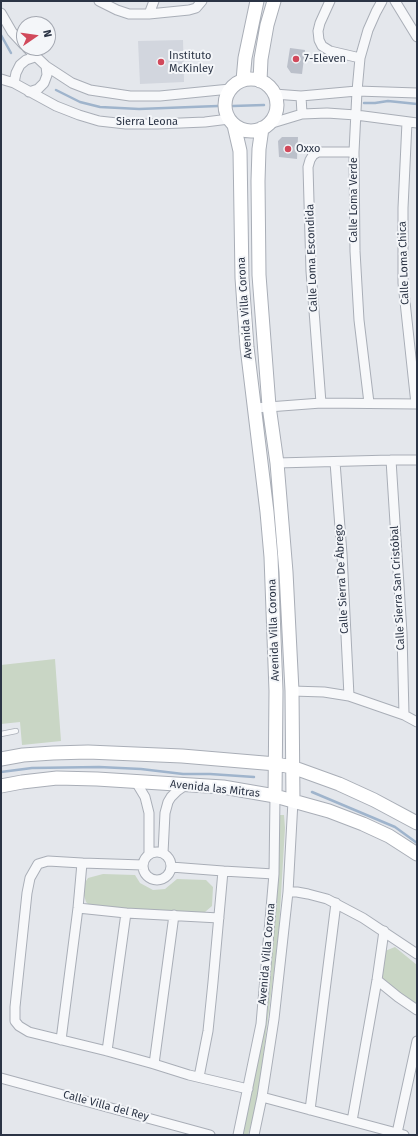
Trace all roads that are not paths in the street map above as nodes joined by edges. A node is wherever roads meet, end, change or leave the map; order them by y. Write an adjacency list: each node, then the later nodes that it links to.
1 (154, 1): 10 (street)
2 (202, 1): 10 (street)
3 (257, 1): 17 (street)
4 (274, 1): 18 (street)
5 (330, 1): 14 (street)
6 (382, 1): 14 (street, Calle Loma Verde)
7 (395, 1): 12 (street)
8 (102, 2): 10 (street)
9 (1, 13): 11 (street)
10 (149, 14)
11 (16, 36)
12 (417, 37)
13 (35, 57): 15 (street); 19 (street)
14 (360, 58): 21 (street, Calle Loma Verde)
15 (46, 66): 20 (street); 22 (street)
16 (1, 79): 19 (street, Sierra Leona)
17 (242, 80): 18 (street); 20 (street)
18 (260, 81): 24 (street)
19 (14, 83): 22 (street, Sierra Leona)
20 (230, 89): 28 (street)
21 (357, 91): 23 (street); 25 (street); 27 (street, Calle Loma Verde)
22 (29, 92): 28 (street, Sierra Leona)
23 (417, 92)
24 (274, 94): 25 (street); 31 (street)
25 (301, 96): 26 (street)
26 (302, 114): 27 (street); 31 (street)
27 (356, 115): 29 (street); 32 (street, Calle Loma Verde)
28 (232, 122): 31 (street); 37 (street, Avenida Villa Corona)
29 (407, 122): 30 (street); 35 (street, Calle Loma Chica)
30 (417, 123)
31 (266, 126): 36 (street, Avenida Villa Corona)
32 (354, 152): 33 (street, Calle Loma Escondida); 34 (street, Calle Loma Verde)
33 (321, 403): 34 (street); 36 (street)
34 (369, 403): 35 (street)
35 (416, 404)
36 (269, 406): 37 (street); 41 (street, Avenida Villa Corona)
37 (255, 408): 49 (street, Avenida Villa Corona)
38 (391, 460): 39 (street); 40 (street); 44 (street, Calle Sierra San Cristóbal)
39 (417, 460)
40 (335, 462): 41 (street); 43 (street, Calle Sierra De Ábrego)
41 (277, 463): 42 (street, Avenida Villa Corona)
42 (292, 691): 43 (street); 50 (street, Avenida Villa Corona)
43 (349, 696): 44 (street)
44 (404, 715): 45 (street)
45 (417, 722)
46 (16, 730): 47 (lane)
47 (1, 734)
48 (1, 759): 49 (street)
49 (276, 764): 50 (street); 54 (street, Avenida Villa Corona)
50 (292, 767): 55 (street, Avenida Villa Corona); 58 (street)
51 (136, 782): 52 (street, Avenida las Mitras); 53 (street, Avenida las Mitras); 56 (street)
52 (187, 784): 54 (street, Avenida las Mitras); 57 (street)
53 (1, 786)
54 (276, 796): 55 (street, Avenida las Mitras); 66 (street, Avenida Villa Corona)
55 (292, 801): 61 (street, Avenida las Mitras); 67 (street, Avenida Villa Corona)
56 (149, 813): 57 (street); 60 (street)
57 (165, 813): 59 (street)
58 (417, 823)
59 (163, 853): 60 (street); 64 (street)
60 (149, 854): 63 (street)
61 (417, 854)
62 (82, 864): 63 (street); 69 (street); 77 (street)
63 (143, 865): 64 (street)
64 (171, 867): 65 (street)
65 (223, 871): 66 (street); 72 (street)
66 (274, 874): 83 (street, Avenida Villa Corona)
67 (288, 892): 68 (street); 84 (street, Avenida Villa Corona)
68 (336, 903): 73 (street); 85 (street)
69 (78, 908): 70 (street); 77 (street)
70 (126, 913): 71 (street); 79 (street)
71 (174, 915): 72 (street); 80 (street)
72 (219, 918): 81 (street)
73 (384, 931): 74 (street); 75 (street)
74 (417, 954)
75 (377, 980): 76 (street); 86 (street)
76 (417, 1010)
77 (61, 1040): 79 (street)
78 (417, 1041): 87 (street)
79 (107, 1051): 80 (street)
80 (154, 1064): 81 (street)
81 (199, 1077): 83 (street)
82 (1, 1078): 88 (street, Calle Villa del Rey)
83 (248, 1089): 89 (street, Avenida Villa Corona)
84 (262, 1097): 85 (street); 90 (street, Avenida Villa Corona)
85 (310, 1110): 86 (street)
86 (352, 1121): 87 (street)
87 (401, 1134)
88 (210, 1135)
89 (238, 1135)
90 (254, 1135)

